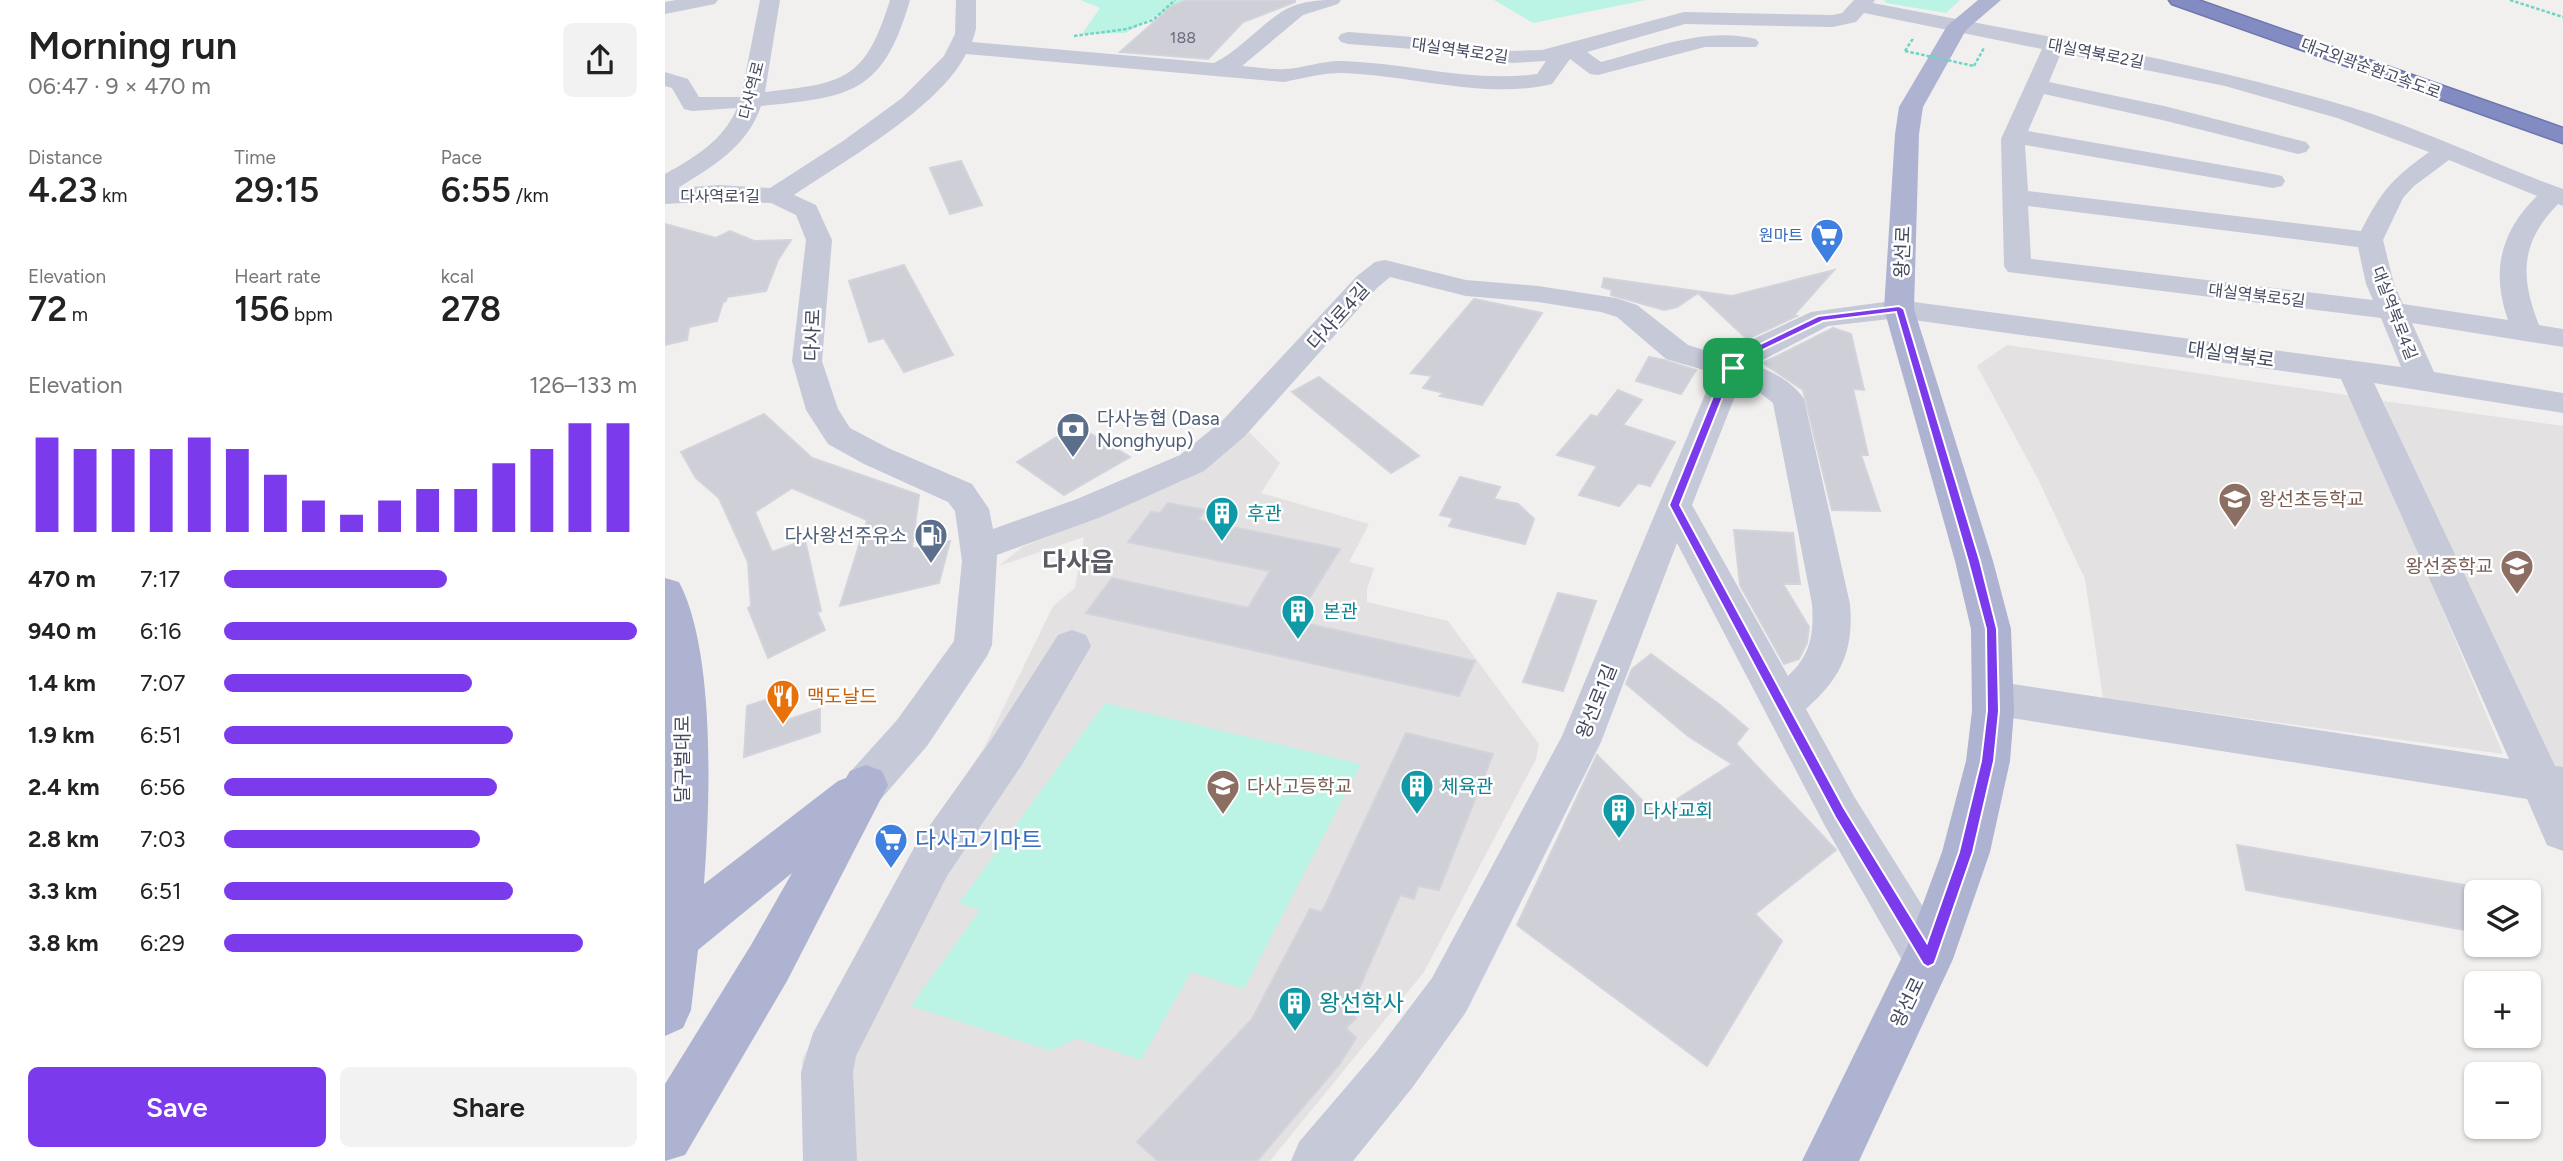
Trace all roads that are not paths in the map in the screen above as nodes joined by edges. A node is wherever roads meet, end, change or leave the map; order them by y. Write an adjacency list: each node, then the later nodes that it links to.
1 (708, 0): 9 (street)
2 (769, 0): 31 (street, 다사역로)
3 (900, 0): 21 (street)
4 (966, 0): 16 (street)
5 (1331, 0): 18 (street)
6 (1991, 0): 11 (main road, 왕선로)
7 (2179, 0): 23 (highway, 대구외곽순환고속도로)
8 (2207, 0): 23 (highway, 대구외곽순환고속도로)
9 (665, 8)
10 (1858, 8): 11 (street, 대실역북로2길); 13 (street); 17 (street, 대실역북로2길)
11 (1972, 36): 15 (street, 대실역북로2길); 38 (main road, 왕선로)
12 (1348, 38): 17 (street, 대실역북로2길)
13 (1832, 40)
14 (1767, 44): 17 (street)
15 (2055, 44): 20 (street, 대실역북로5길); 24 (street, 대실역북로2길)
16 (959, 47): 18 (street); 33 (street)
17 (1568, 51): 18 (street)
18 (1219, 69)
19 (665, 79): 22 (street)
20 (2038, 86): 26 (street, 대실역북로5길); 28 (street)
21 (761, 99)
22 (734, 102)
23 (2490, 104): 25 (highway, 대구외곽순환고속도로); 27 (highway, 대구외곽순환고속도로)
24 (2345, 113): 28 (street); 29 (street, 대실역북로2길)
25 (2563, 124)
26 (2015, 136): 30 (street); 35 (street, 대실역북로5길)
27 (2563, 136)
28 (2311, 137): 30 (street)
29 (2447, 149): 34 (street, 대실역북로2길); 37 (street, 대실역북로4길)
30 (2273, 181): 36 (street)
31 (665, 185)
32 (665, 196): 33 (street, 다사역로1길)
33 (775, 196): 47 (street, 다사로)
34 (2559, 196): 40 (street, 대실역북로2길)
35 (2016, 197): 36 (street); 39 (street, 대실역북로5길)
36 (2266, 227): 37 (street)
37 (2369, 240): 39 (street, 대실역북로4길)
38 (1899, 309): 42 (street, 왕선로1길); 43 (street, 대실역북로); 50 (main road, 왕선로)
39 (2391, 311): 40 (street, 대실역북로5길); 44 (street, 대실역북로4길)
40 (2527, 332): 41 (street, 대실역북로5길)
41 (2563, 338)
42 (1733, 368): 46 (street, 왕선로1길); 47 (street, 다사로4길); 51 (street)
43 (2353, 371): 44 (street, 대실역북로); 52 (street)
44 (2422, 380): 45 (street, 대실역북로)
45 (2563, 403)
46 (1675, 505): 51 (street); 60 (street, 왕선로1길)
47 (978, 548): 53 (street, 다사로)
48 (665, 593): 55 (main road, 달구벌대로)
49 (1073, 646): 59 (street)
50 (1993, 698): 52 (street); 56 (main road, 왕선로)
51 (1782, 705): 56 (street)
52 (2552, 784): 54 (street)
53 (866, 785): 55 (main road); 58 (main road)
54 (2563, 831)
55 (671, 943): 57 (main road, 달구벌대로)
56 (1928, 959): 61 (main road, 왕선로)
57 (665, 1010)
58 (665, 1135)
59 (829, 1161)
60 (1318, 1161)
61 (1830, 1161)

